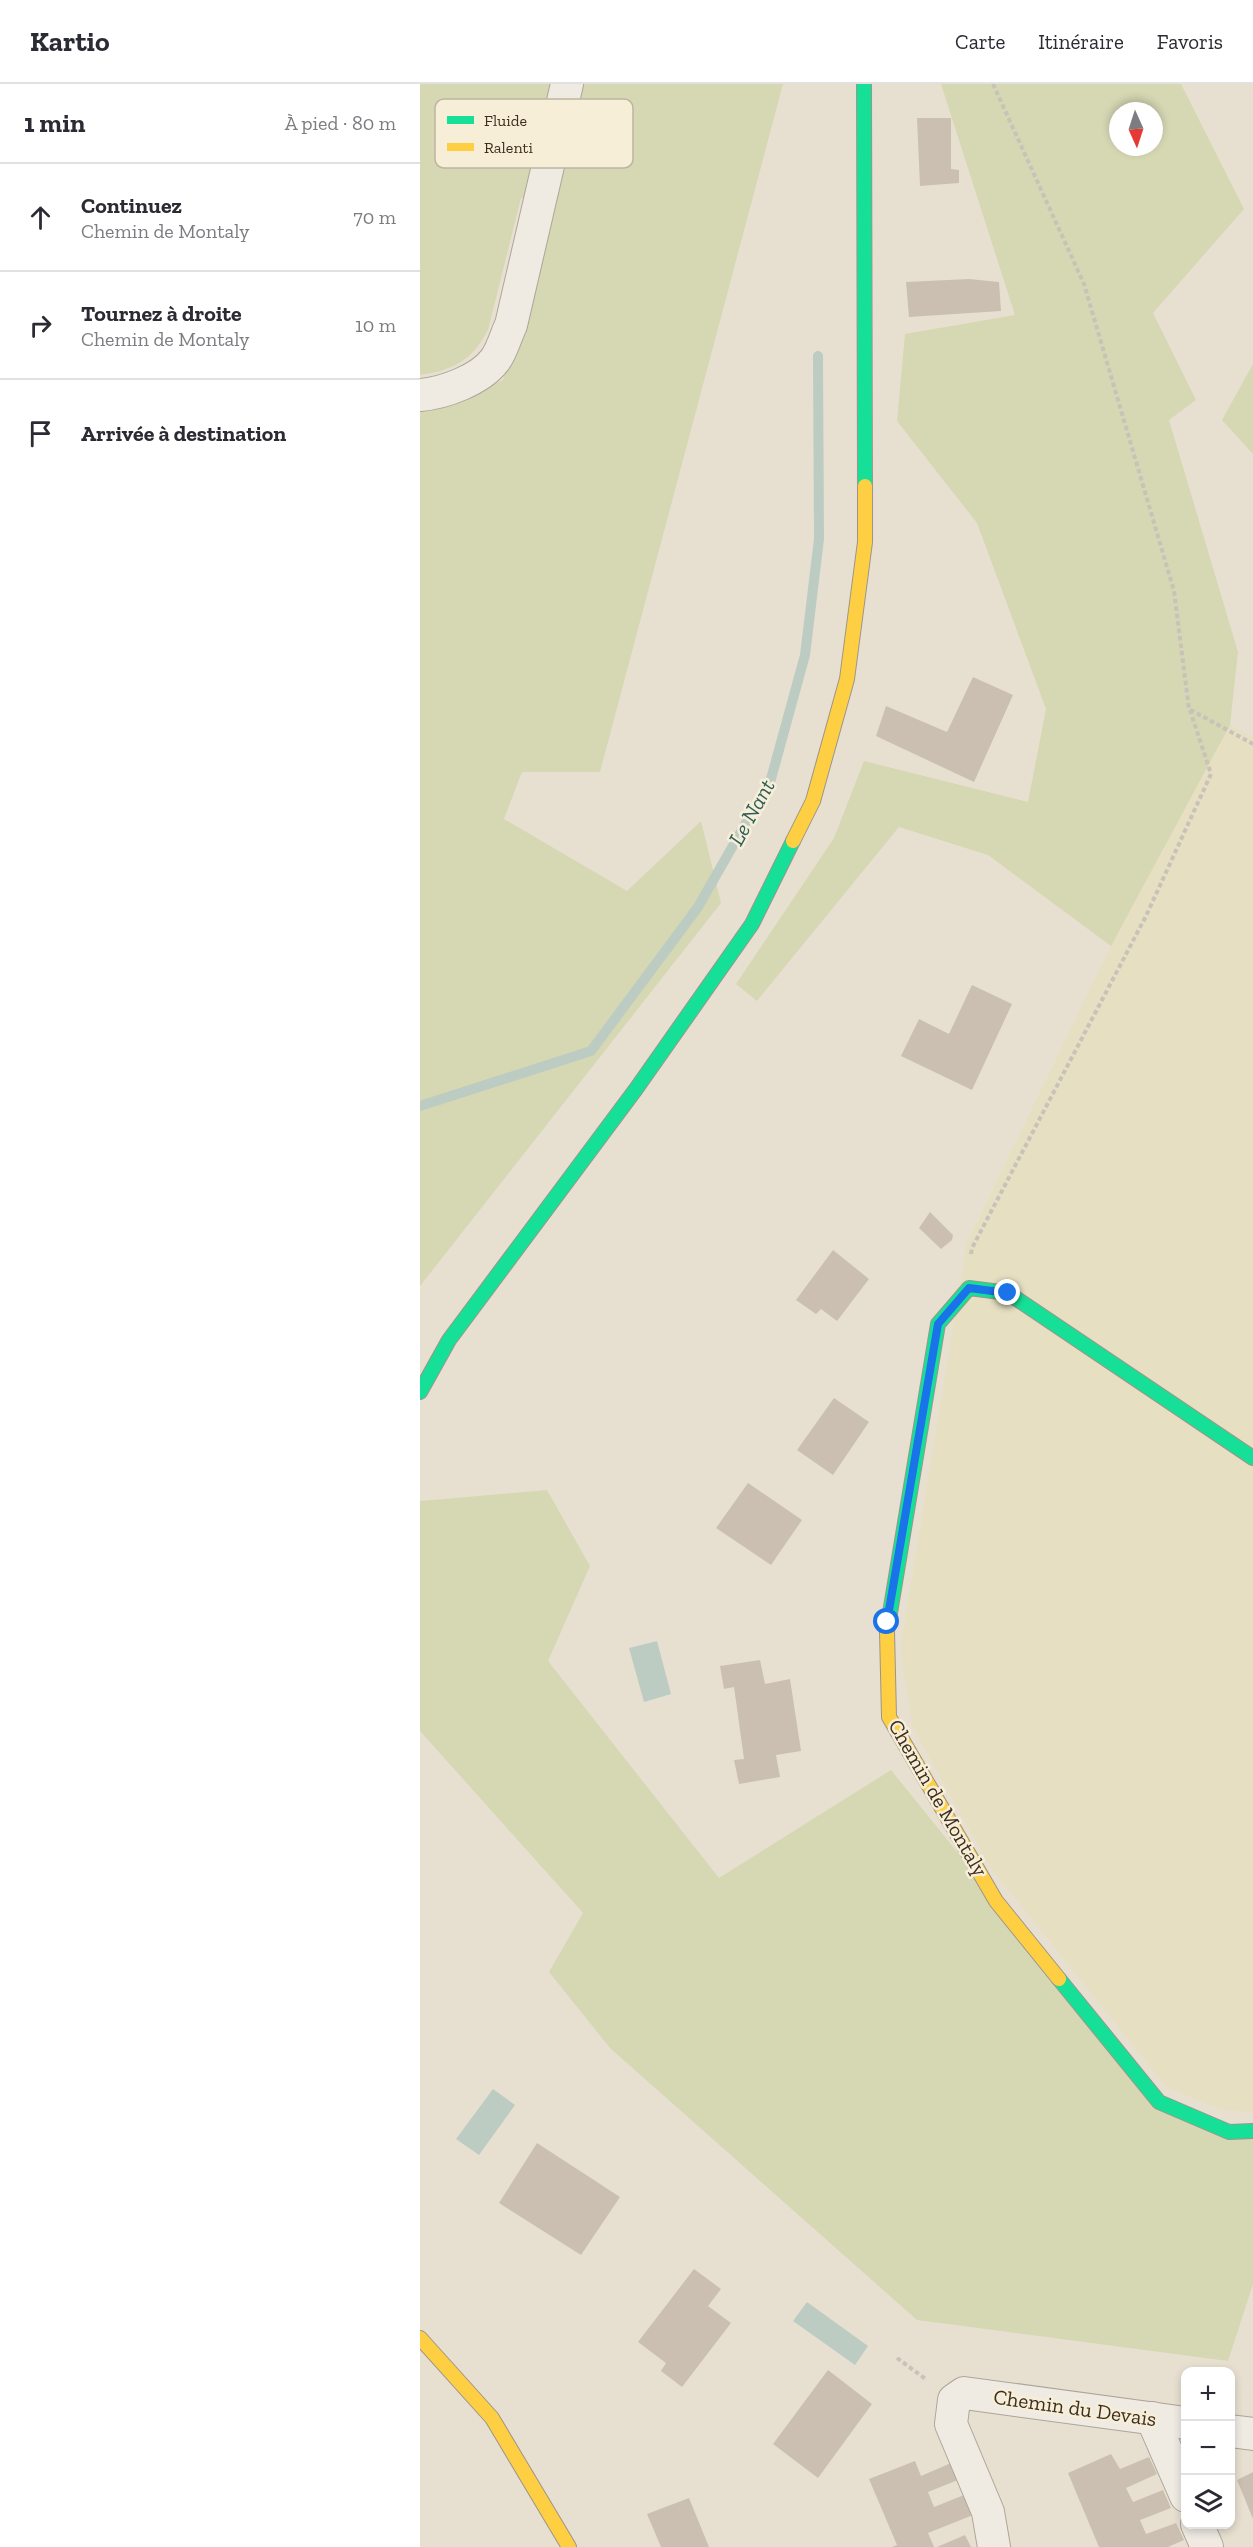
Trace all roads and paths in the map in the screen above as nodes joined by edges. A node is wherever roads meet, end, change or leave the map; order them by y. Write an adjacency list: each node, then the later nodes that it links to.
1 (567, 84): 4 (street)
2 (864, 84): 10 (street)
3 (993, 84): 7 (path)
4 (564, 99)
5 (547, 168): 6 (street)
6 (420, 395)
7 (1189, 709): 8 (path); 9 (path)
8 (1253, 744)
9 (969, 1288): 11 (street); 12 (street, Chemin de Montaly)
10 (420, 1392)
11 (1253, 1458)
12 (1253, 2131)
13 (420, 2338): 20 (street)
14 (1152, 2418): 15 (street, Chemin du Devais); 18 (street); 21 (street, Chemin du Devais)
15 (1181, 2422)
16 (1235, 2432): 17 (street)
17 (1253, 2434)
18 (1181, 2487)
19 (1199, 2529): 22 (street)
20 (569, 2547)
21 (994, 2547)
22 (1207, 2547)

